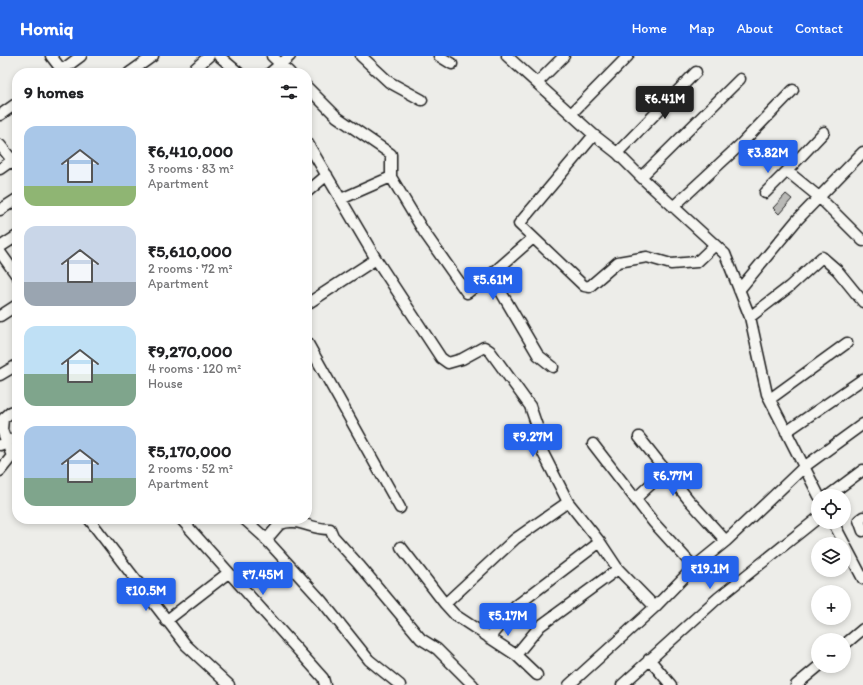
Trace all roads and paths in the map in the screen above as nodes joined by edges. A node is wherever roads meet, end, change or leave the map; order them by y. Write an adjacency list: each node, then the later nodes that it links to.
1 (51, 56): 15 (street)
2 (81, 56): 16 (street)
3 (153, 56): 17 (street)
4 (209, 56): 18 (street)
5 (219, 56): 19 (street)
6 (272, 56): 14 (street)
7 (290, 56): 14 (street)
8 (361, 56): 27 (street)
9 (439, 56): 13 (street)
10 (564, 56): 24 (street)
11 (628, 56): 29 (street)
12 (510, 57): 24 (street)
13 (452, 64)
14 (281, 65): 20 (street); 21 (street)
15 (59, 68)
16 (67, 68)
17 (136, 68)
18 (196, 68)
19 (233, 68)
20 (277, 68)
21 (284, 68)
22 (696, 72): 36 (street)
23 (740, 79): 43 (street)
24 (537, 83): 29 (street)
25 (793, 90): 49 (street)
26 (312, 92): 42 (street)
27 (422, 100)
28 (12, 106): 30 (street)
29 (571, 114): 32 (street)
30 (0, 115)
31 (824, 132): 40 (street)
32 (594, 135): 36 (street); 51 (street)
33 (0, 145): 37 (street)
34 (312, 150): 41 (street)
35 (863, 152): 46 (street)
36 (617, 153): 43 (street)
37 (12, 157)
38 (12, 163): 39 (street)
39 (0, 169)
40 (786, 171): 45 (street); 46 (street)
41 (327, 175): 44 (street); 47 (street)
42 (391, 177): 47 (street); 59 (street)
43 (640, 177): 49 (street)
44 (312, 188)
45 (765, 193)
46 (819, 197): 53 (street); 60 (street)
47 (341, 199): 57 (street)
48 (12, 202): 50 (street)
49 (674, 207): 54 (street)
50 (0, 210)
51 (533, 238): 54 (street); 59 (street)
52 (12, 239): 55 (street)
53 (863, 241)
54 (715, 245): 60 (street)
55 (0, 247)
56 (0, 252): 58 (street)
57 (376, 259): 61 (street); 86 (street)
58 (12, 269)
59 (493, 273): 68 (street)
60 (739, 290): 65 (street)
61 (312, 301)
62 (863, 302): 65 (street)
63 (12, 308): 64 (street)
64 (0, 316)
65 (750, 316): 72 (street)
66 (847, 343): 72 (street)
67 (312, 351): 87 (street)
68 (553, 367)
69 (12, 368): 70 (street)
70 (0, 375)
71 (863, 379): 75 (street)
72 (770, 399): 75 (street)
73 (12, 412): 77 (street)
74 (863, 424): 79 (street)
75 (786, 432): 79 (street)
76 (639, 437): 82 (street)
77 (4, 443): 81 (street)
78 (593, 444): 85 (street)
79 (804, 467): 83 (street); 98 (street)
80 (863, 470): 84 (street)
81 (0, 471)
82 (665, 471): 85 (street); 98 (street)
83 (816, 489)
84 (837, 489)
85 (635, 499): 101 (street)
86 (568, 502): 99 (street); 105 (street)
87 (400, 508)
88 (863, 517): 96 (street)
89 (93, 524): 107 (street)
90 (185, 524): 103 (street)
91 (249, 524): 97 (street)
92 (279, 524): 97 (street)
93 (302, 524): 118 (street)
94 (811, 524): 112 (street)
95 (837, 529): 104 (street)
96 (863, 531)
97 (266, 540): 117 (street)
98 (726, 541): 101 (street)
99 (600, 542): 102 (street); 109 (street)
100 (401, 546): 105 (street)
101 (694, 567): 106 (street)
102 (618, 569): 106 (street); 111 (street)
103 (228, 573): 107 (street); 116 (street)
104 (863, 579)
105 (445, 604): 109 (street)
106 (655, 608): 119 (street)
107 (166, 621): 115 (street)
108 (863, 629): 110 (street)
109 (489, 638): 111 (street)
110 (851, 639)
111 (516, 655): 114 (street)
112 (648, 659): 120 (street); 121 (street)
113 (811, 673): 122 (street)
114 (537, 674)
115 (229, 685)
116 (325, 685)
117 (400, 685)
118 (473, 685)
119 (569, 685)
120 (622, 685)
121 (671, 685)
122 (796, 685)

